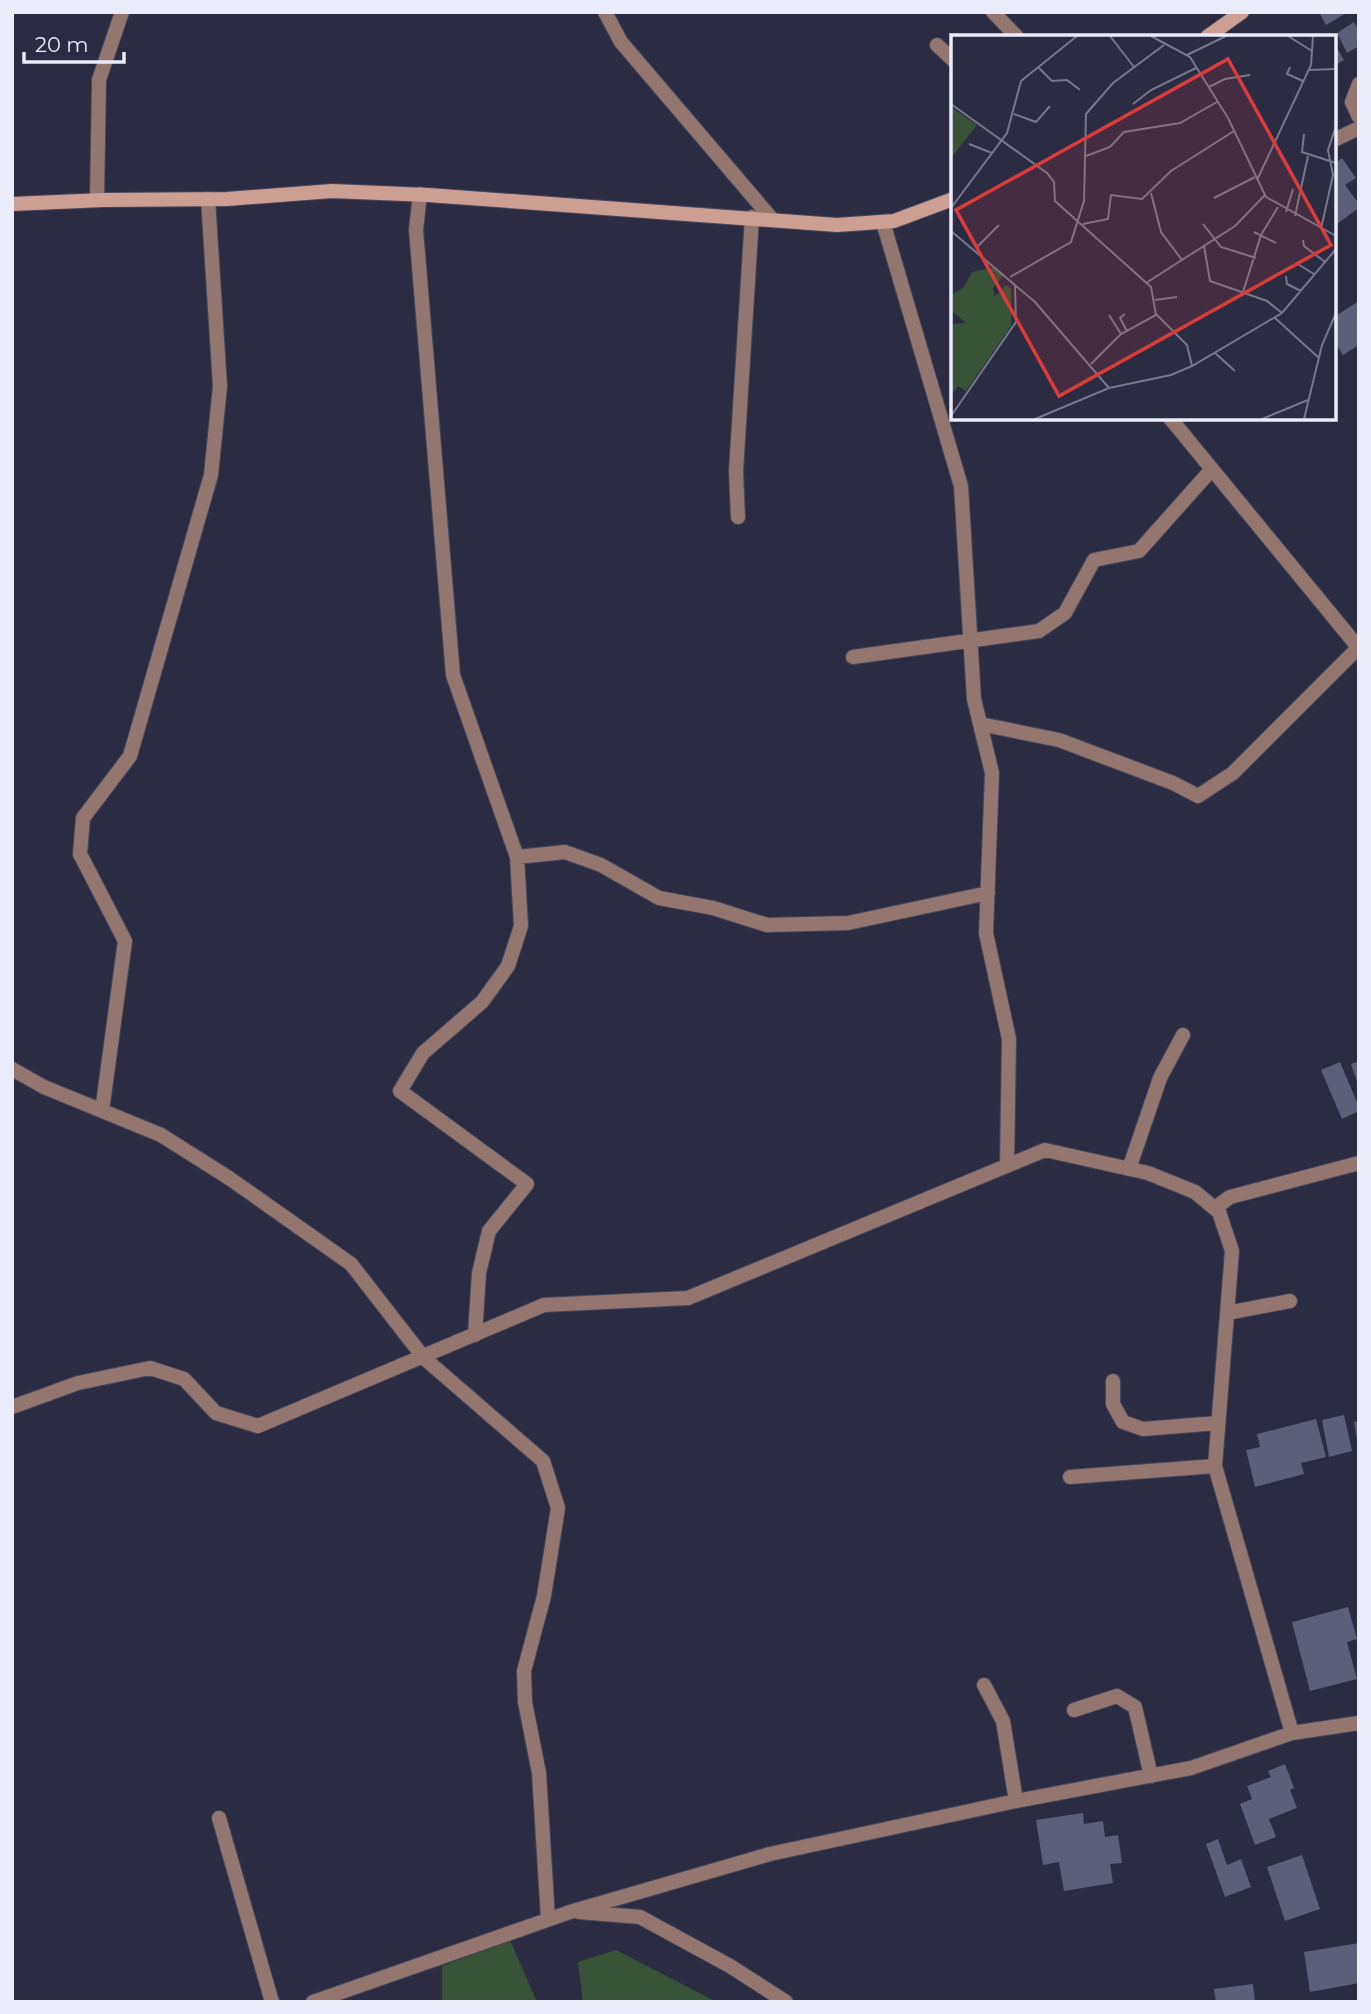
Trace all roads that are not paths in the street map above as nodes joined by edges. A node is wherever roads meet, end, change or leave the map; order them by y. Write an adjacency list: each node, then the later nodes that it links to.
1 (122, 12): 15 (street)
2 (605, 12): 19 (street)
3 (993, 12): 5 (street)
4 (1242, 12): 6 (street)
5 (1015, 35)
6 (1210, 35)
7 (937, 45): 8 (street)
8 (951, 58)
9 (1359, 84): 10 (street)
10 (1359, 117)
11 (1359, 128): 12 (street)
12 (1336, 139)
13 (420, 194): 14 (street); 18 (street); 28 (street)
14 (208, 199): 15 (street); 32 (street)
15 (97, 200): 17 (street)
16 (951, 200): 20 (street)
17 (12, 204)
18 (752, 218): 19 (street); 23 (street)
19 (772, 219): 20 (street)
20 (883, 222): 24 (street)
21 (1172, 420): 22 (street)
22 (1212, 469): 24 (street); 25 (street)
23 (738, 517)
24 (969, 642): 26 (street); 27 (street)
25 (1358, 647): 27 (street)
26 (853, 657)
27 (980, 724): 29 (street)
28 (517, 857): 29 (street); 39 (street)
29 (988, 893): 34 (street)
30 (1183, 1035): 35 (street)
31 (12, 1069): 32 (street)
32 (102, 1111): 40 (street)
33 (1359, 1163): 36 (street)
34 (1007, 1166): 35 (street); 39 (street)
35 (1129, 1169): 36 (street)
36 (1214, 1208): 38 (street)
37 (1290, 1301): 38 (street)
38 (1227, 1313): 43 (street)
39 (475, 1335): 40 (street)
40 (424, 1358): 42 (street); 54 (street)
41 (1113, 1381): 43 (street)
42 (12, 1407)
43 (1218, 1423): 44 (street)
44 (1215, 1466): 45 (street); 49 (street)
45 (1070, 1477)
46 (984, 1685): 51 (street)
47 (1074, 1710): 50 (street)
48 (1359, 1723): 49 (street)
49 (1292, 1733): 50 (street)
50 (1151, 1776): 51 (street)
51 (1016, 1801): 53 (street)
52 (219, 1818): 55 (street)
53 (570, 1912): 54 (street); 57 (street)
54 (548, 1919): 56 (street)
55 (272, 2002)
56 (313, 2002)
57 (786, 2002)

